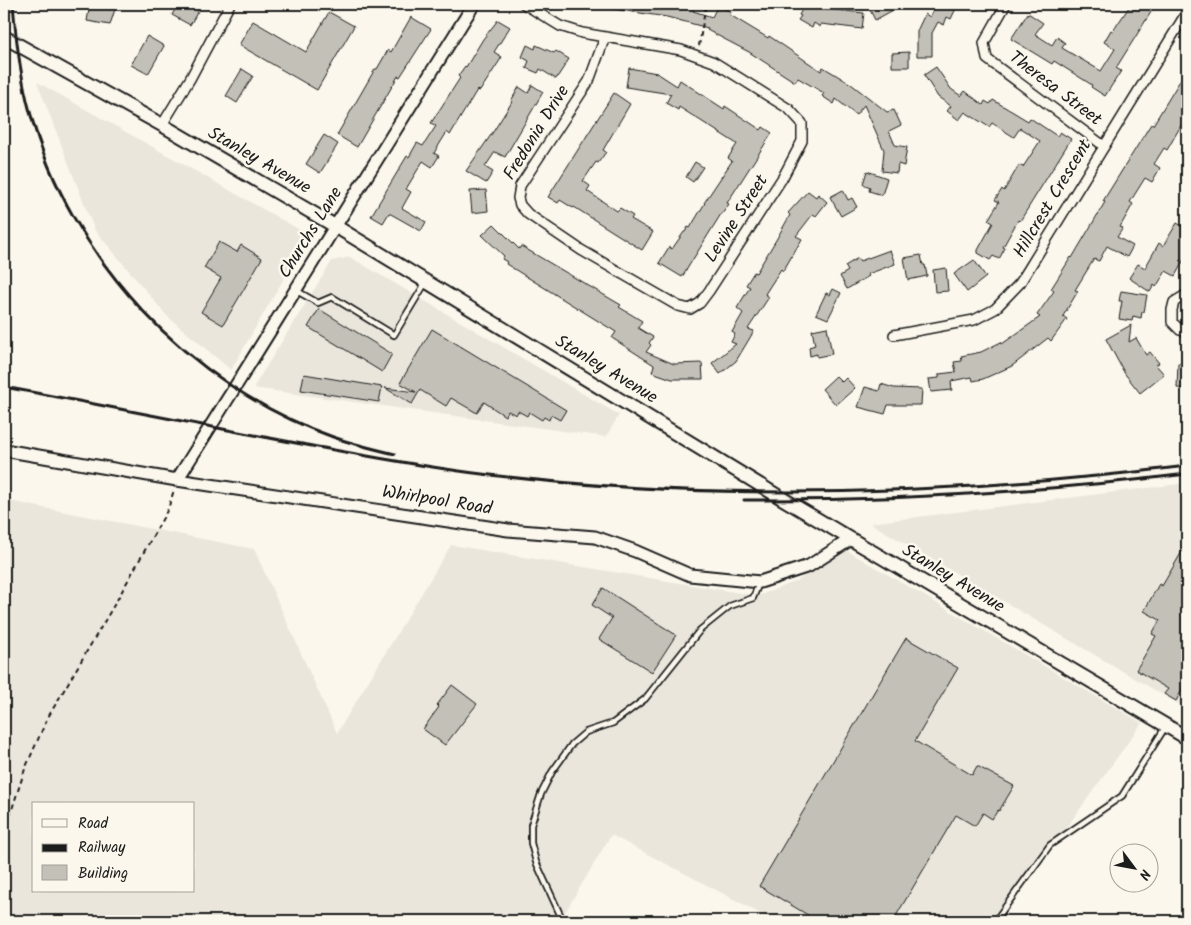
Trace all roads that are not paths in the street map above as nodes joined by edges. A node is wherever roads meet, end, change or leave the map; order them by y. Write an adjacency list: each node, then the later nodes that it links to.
1 (230, 4): 9 (street)
2 (474, 4): 11 (street, Churchs Lane)
3 (524, 4): 8 (street)
4 (1006, 4): 10 (street, Theresa Street)
5 (1187, 12): 6 (street, Hillcrest Crescent)
6 (1185, 23): 10 (street, Hillcrest Crescent)
7 (4, 37): 9 (main road, Stanley Avenue)
8 (605, 37): 15 (street, Fredonia Drive); 15 (street, Levine Street)
9 (162, 126): 11 (main road, Stanley Avenue)
10 (1104, 146): 17 (street, Hillcrest Crescent)
11 (335, 226): 12 (main road, Stanley Avenue); 13 (street, Churchs Lane)
12 (427, 281): 13 (lane); 20 (main road, Stanley Avenue)
13 (295, 290): 19 (street, Churchs Lane)
14 (1187, 294): 16 (street)
15 (658, 295)
16 (1187, 332)
17 (894, 335)
18 (4, 450): 19 (street, Whirlpool Road)
19 (177, 480): 21 (street, Whirlpool Road)
20 (851, 539): 21 (street, Whirlpool Road); 22 (main road, Stanley Avenue)
21 (760, 582): 24 (lane)
22 (1166, 726): 23 (main road, Stanley Avenue); 25 (lane)
23 (1187, 738)
24 (563, 921)
25 (996, 921)

